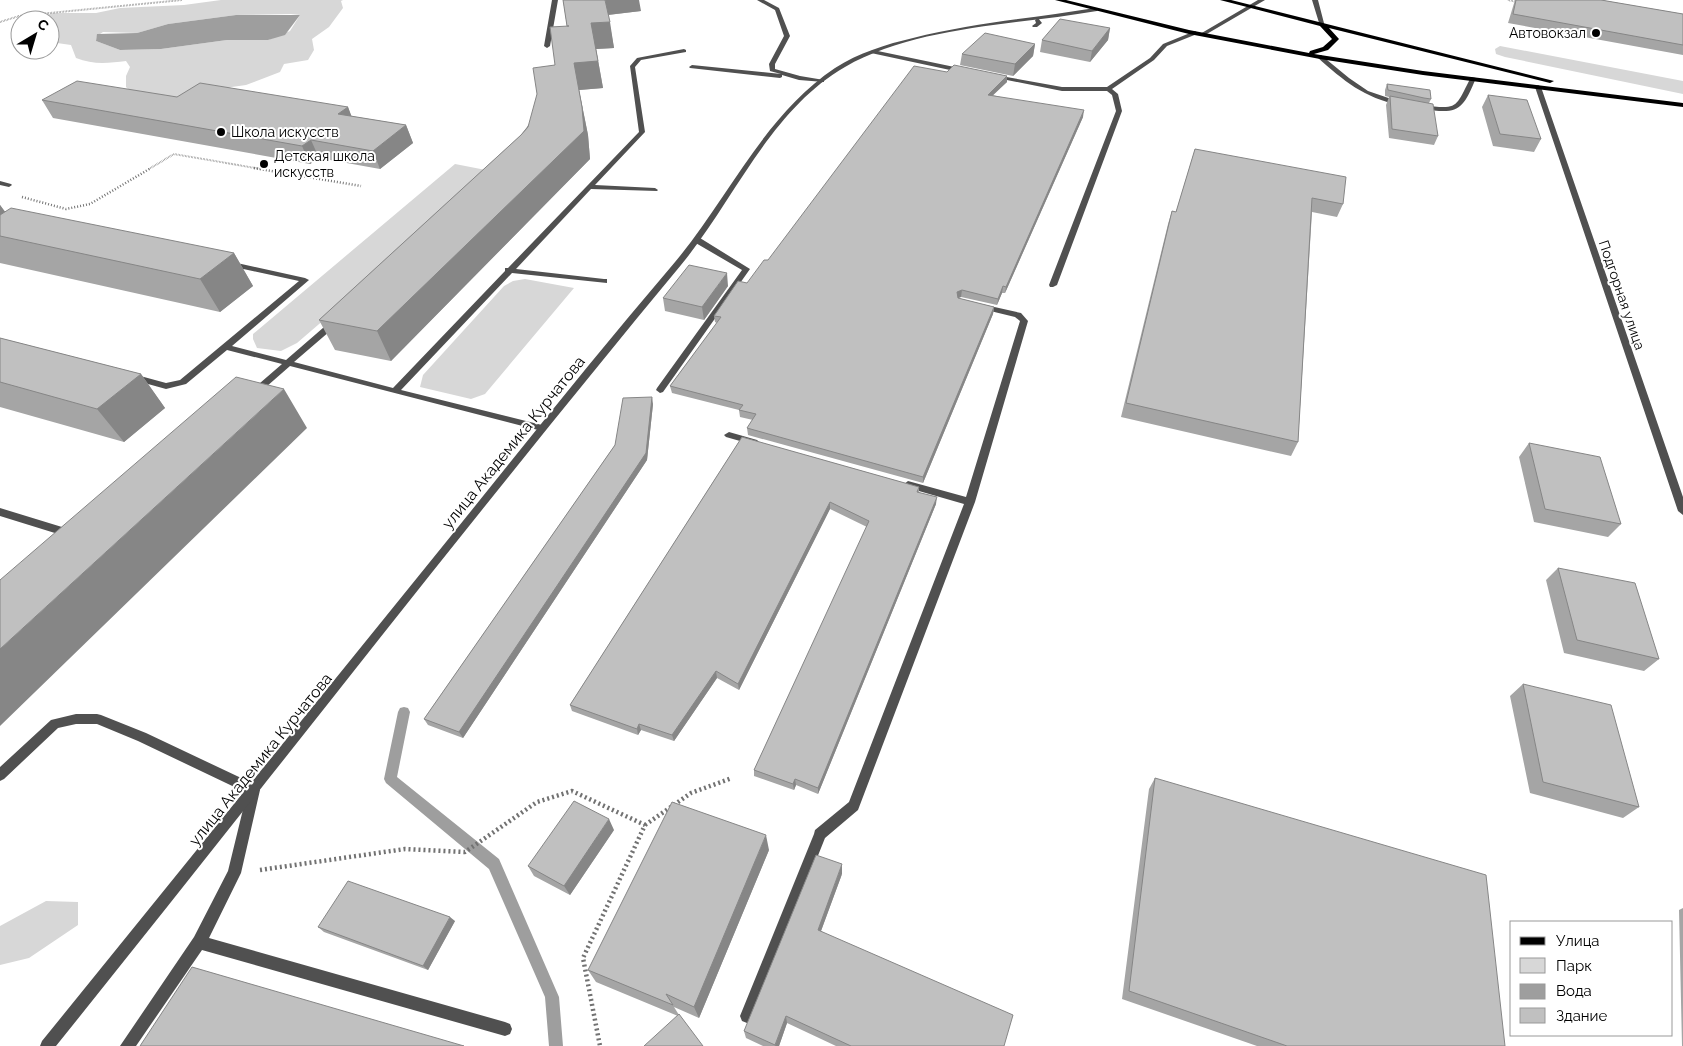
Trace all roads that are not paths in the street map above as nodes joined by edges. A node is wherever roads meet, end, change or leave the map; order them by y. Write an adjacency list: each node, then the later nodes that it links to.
1 (555, 0): 11 (street)
2 (760, 0): 19 (street)
3 (1058, 0): 8 (main road)
4 (1223, 0): 7 (main road)
5 (1262, 0): 7 (street)
6 (1315, 0): 9 (street)
7 (1252, 7): 9 (main road); 10 (street)
8 (1095, 10): 10 (main road); 13 (street, улица Академика Курчатова)
9 (1323, 26): 14 (main road); 24 (main road)
10 (1199, 33): 14 (main road); 23 (street)
11 (547, 46)
12 (684, 51): 30 (street)
13 (873, 52): 17 (street); 21 (street, улица Академика Курчатова)
14 (1292, 52): 15 (main road)
15 (1319, 56): 20 (main road); 25 (street)
16 (692, 67): 19 (street)
17 (975, 73)
18 (983, 74): 23 (street)
19 (799, 78): 21 (street)
20 (1473, 78): 22 (main road); 27 (street)
21 (822, 81): 32 (street, улица Академика Курчатова)
22 (1538, 86): 24 (main road); 50 (street, Подгорная улица)
23 (1108, 89): 36 (street)
24 (1610, 96): 26 (main road)
25 (1409, 105)
26 (1683, 105)
27 (1419, 106)
28 (0, 183): 29 (street)
29 (9, 185)
30 (589, 187): 31 (street); 34 (street)
31 (655, 190)
32 (697, 240): 42 (street); 45 (street, улица Академика Курчатова)
33 (218, 261): 39 (street)
34 (508, 270): 35 (street); 43 (street)
35 (604, 281)
36 (1053, 285)
37 (970, 304): 49 (street)
38 (340, 318): 40 (street)
39 (226, 347): 40 (street); 41 (street)
40 (288, 364): 43 (street); 44 (street)
41 (120, 374)
42 (660, 390)
43 (395, 391): 45 (street)
44 (251, 396)
45 (542, 428): 54 (street, улица Академика Курчатова)
46 (729, 435): 47 (street)
47 (766, 445)
48 (896, 481): 49 (street)
49 (970, 502): 56 (street)
50 (1683, 511)
51 (0, 512): 52 (street)
52 (80, 537)
53 (0, 774): 54 (street)
54 (254, 790): 55 (street); 58 (street, улица Академика Курчатова)
55 (199, 942): 57 (street); 59 (street)
56 (747, 1016)
57 (505, 1029)
58 (47, 1046)
59 (127, 1046)

